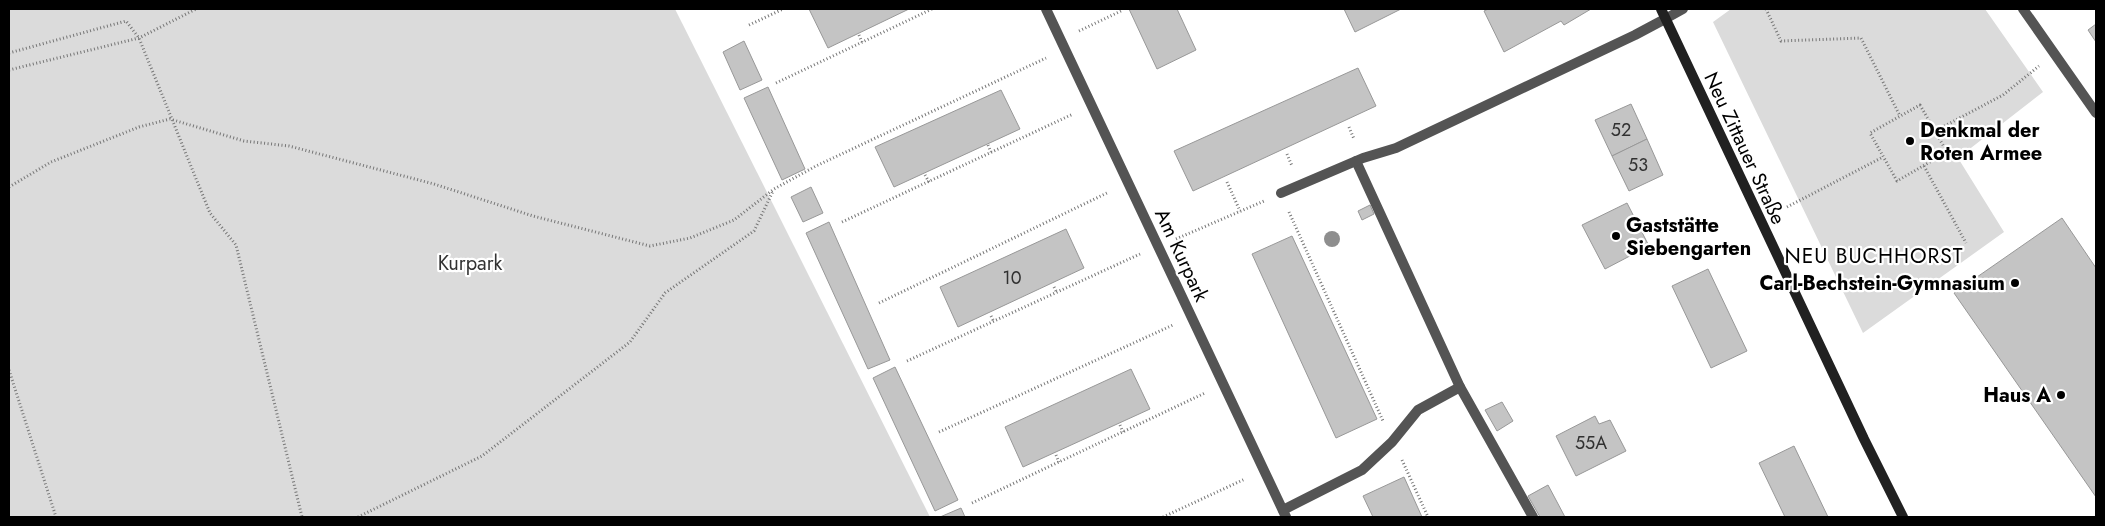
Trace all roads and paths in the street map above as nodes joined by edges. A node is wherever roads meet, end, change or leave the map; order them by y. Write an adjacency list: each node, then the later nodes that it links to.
1 (196, 9): 15 (path)
2 (783, 9): 12 (path)
3 (932, 9): 9 (path)
4 (1046, 9): 43 (street, Am Kurpark)
5 (1660, 9): 11 (main road, Neu Zittauer Straße)
6 (1683, 9): 11 (street)
7 (1766, 9): 24 (path)
8 (2023, 9): 18 (street)
9 (925, 10): 16 (path)
10 (1121, 11): 13 (path)
11 (1665, 19): 30 (street); 69 (main road, Neu Zittauer Straße)
12 (749, 25)
13 (1078, 31)
14 (859, 35): 16 (path)
15 (139, 38): 17 (path); 20 (path); 25 (path)
16 (862, 42): 21 (path)
17 (9, 53)
18 (2055, 53): 22 (street); 26 (path)
19 (1046, 58): 36 (path)
20 (9, 70)
21 (776, 83)
22 (2096, 113)
23 (1073, 114): 28 (path)
24 (1900, 116): 26 (path); 29 (path)
25 (170, 119): 35 (path); 36 (path); 64 (path)
26 (1935, 132): 31 (path)
27 (988, 145): 28 (path)
28 (991, 152): 33 (path)
29 (1883, 157): 31 (path); 39 (path)
30 (1356, 161): 38 (street); 52 (street)
31 (1924, 166): 42 (path)
32 (925, 174): 33 (path)
33 (929, 182): 41 (path)
34 (1227, 182): 40 (path)
35 (9, 187)
36 (774, 189): 65 (path)
37 (1109, 192): 46 (path)
38 (1281, 194): 40 (path); 57 (path)
39 (1787, 207)
40 (1240, 211): 43 (path)
41 (842, 222)
42 (1966, 243)
43 (1158, 246): 45 (path); 62 (street, Am Kurpark)
44 (1054, 287): 45 (path)
45 (1057, 293): 48 (path)
46 (879, 302)
47 (991, 316): 48 (path)
48 (994, 322): 50 (path)
49 (1172, 325): 55 (path)
50 (907, 361)
51 (9, 370): 63 (path)
52 (1460, 387): 57 (street); 68 (street)
53 (1205, 393): 56 (path)
54 (1120, 425): 56 (path)
55 (939, 432)
56 (1123, 432): 59 (path)
57 (1392, 442): 62 (street); 67 (path)
58 (1056, 455): 59 (path)
59 (1059, 462): 61 (path)
60 (1246, 479): 66 (path)
61 (972, 503)
62 (1285, 513)
63 (56, 517)
64 (302, 517)
65 (358, 517)
66 (1162, 517)
67 (1428, 517)
68 (1533, 517)
69 (1903, 517)

